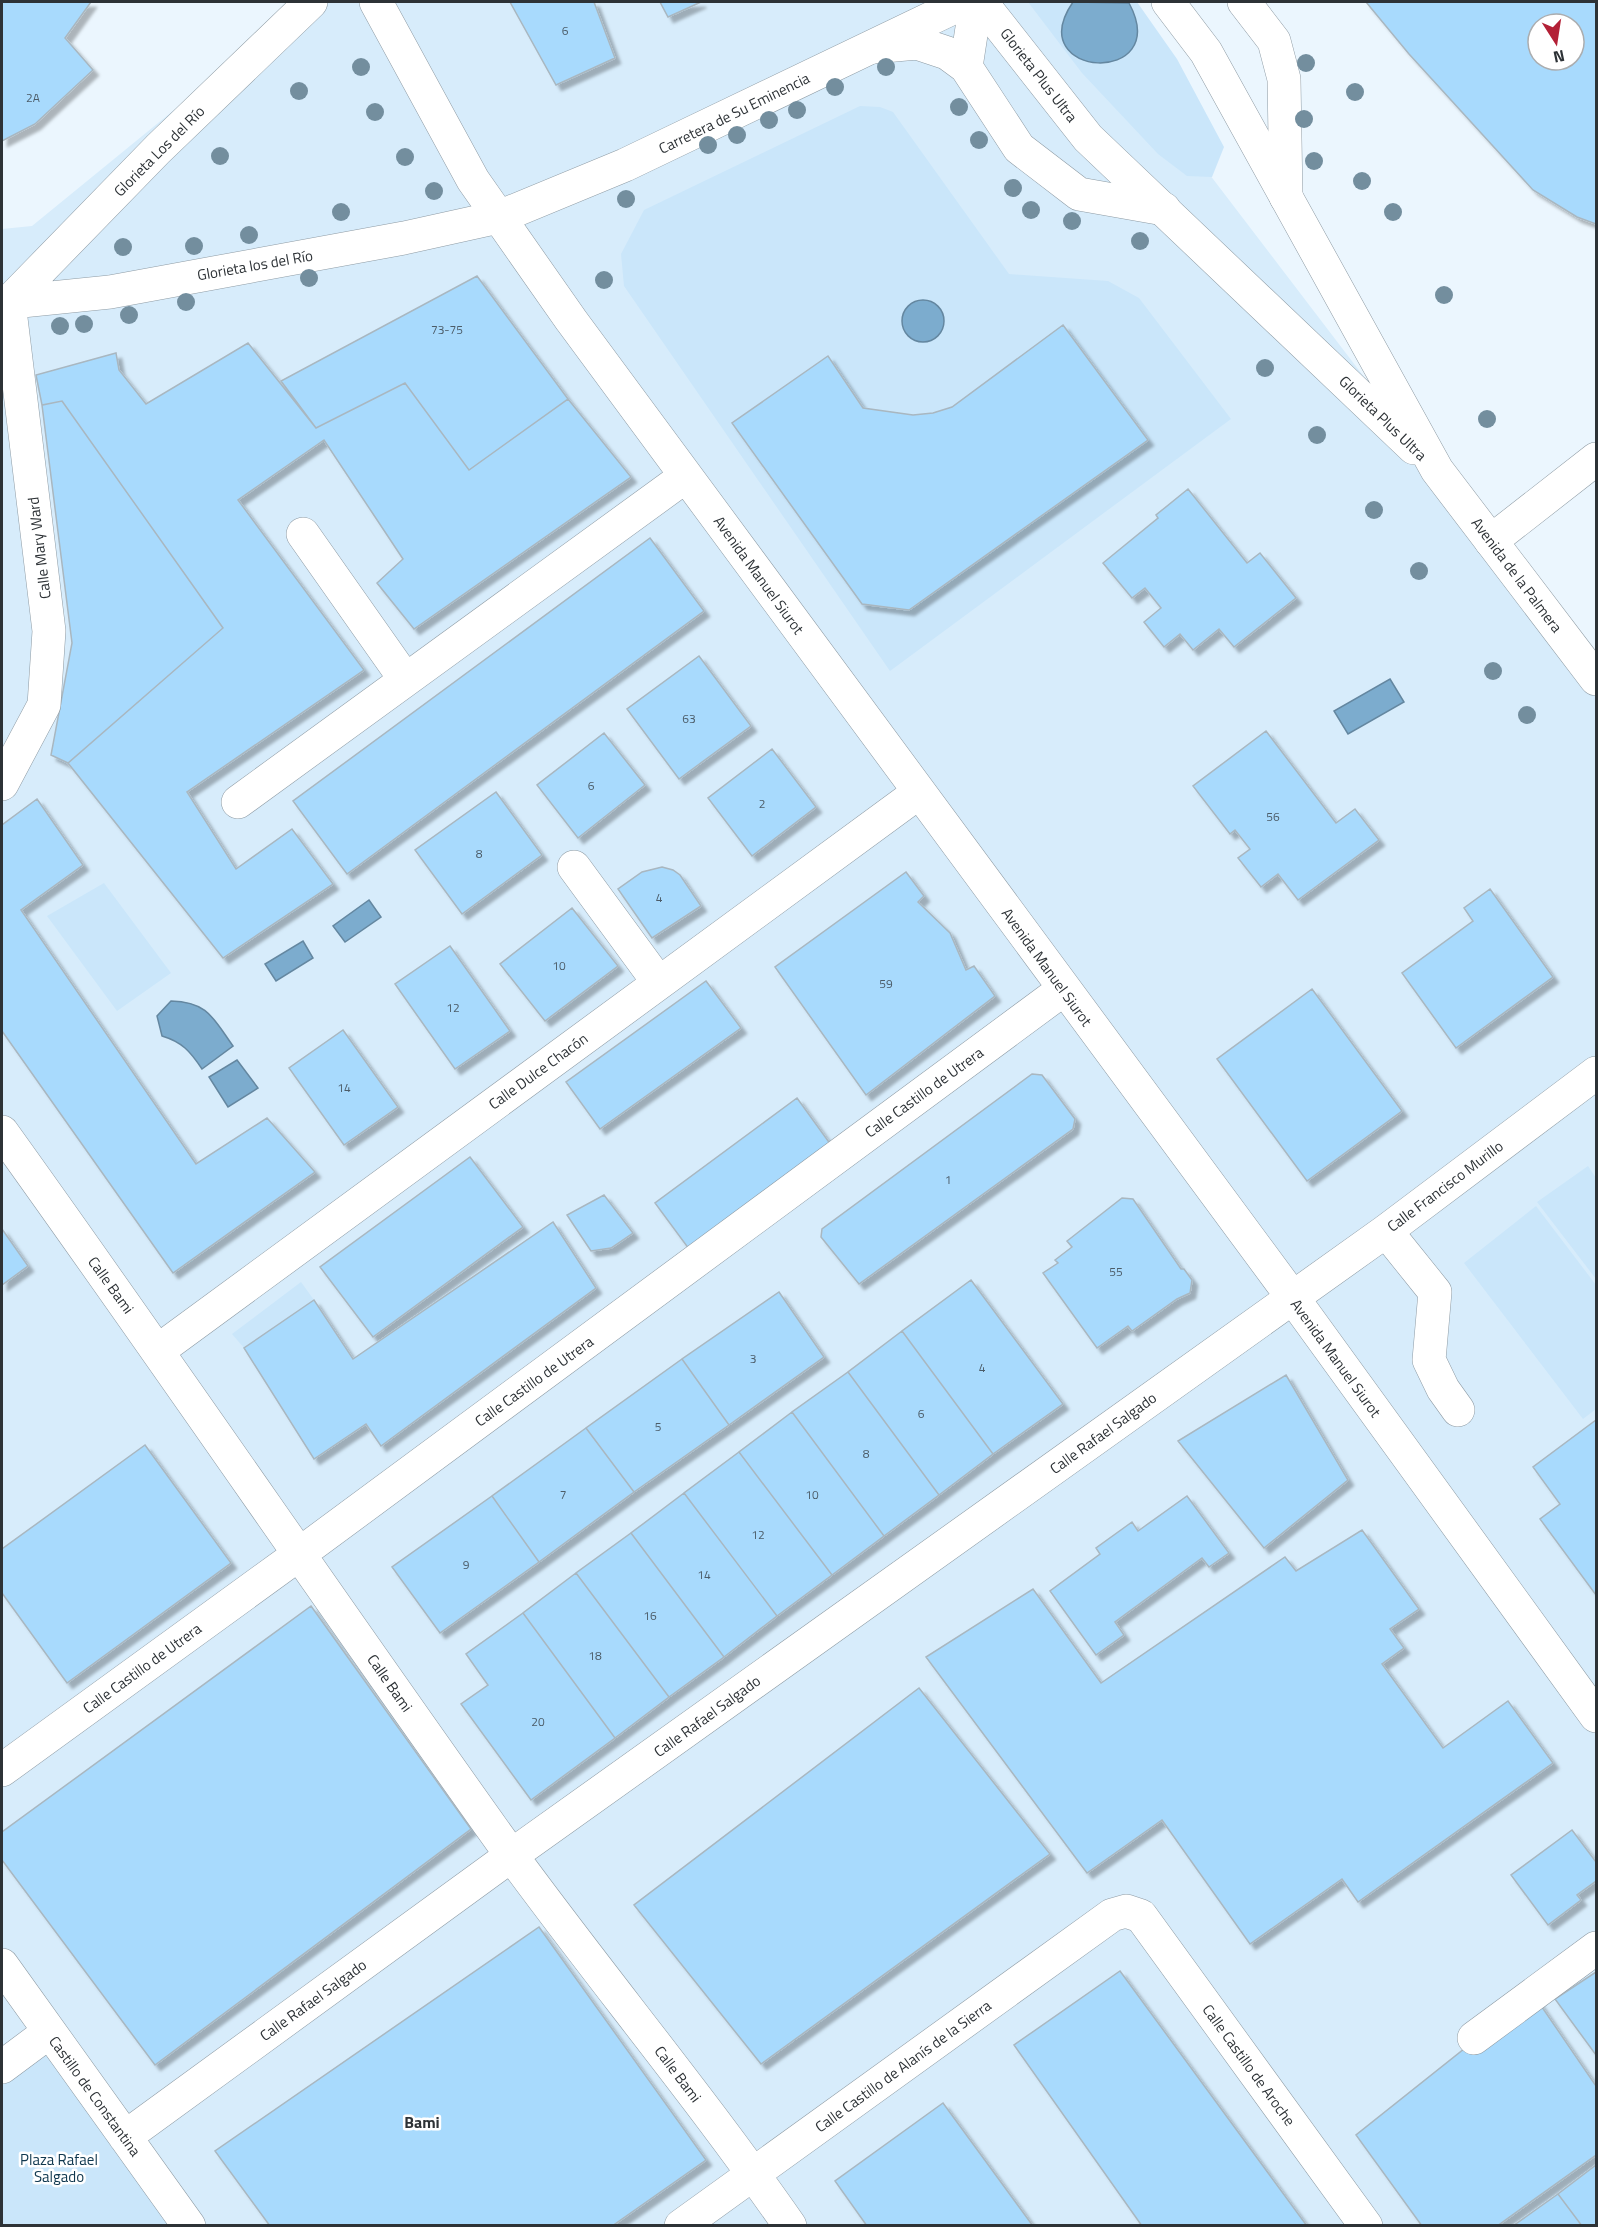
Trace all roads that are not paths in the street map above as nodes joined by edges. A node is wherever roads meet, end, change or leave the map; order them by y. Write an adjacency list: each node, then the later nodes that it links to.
1 (311, 2): 13 (street, Glorieta Los del Río)
2 (376, 2): 12 (street)
3 (965, 2): 8 (street, Carretera de Su Eminencia)
4 (976, 2): 9 (street)
5 (981, 2): 11 (street, Glorieta Plus Ultra)
6 (1168, 2): 10 (street, Glorieta Plus Ultra)
7 (1244, 2): 10 (street)
8 (870, 47): 9 (street); 12 (street, Carretera de Su Eminencia)
9 (966, 67): 11 (street)
10 (1286, 197): 15 (street, Glorieta Plus Ultra)
11 (1164, 209): 15 (street, Glorieta Plus Ultra)
12 (499, 217): 13 (street, Glorieta los del Río); 16 (street, Avenida Manuel Siurot)
13 (5, 302): 21 (street, Calle Mary Ward)
14 (1596, 459): 18 (street)
15 (1437, 470): 18 (street, Avenida de la Palmera)
16 (686, 476): 19 (street); 22 (street, Avenida Manuel Siurot)
17 (303, 534): 19 (street)
18 (1491, 541): 20 (street, Avenida de la Palmera)
19 (405, 679): 23 (street)
20 (1596, 679)
21 (2, 784)
22 (918, 793): 25 (street, Calle Dulce Chacón); 26 (street, Avenida Manuel Siurot)
23 (238, 801)
24 (574, 867): 25 (street)
25 (659, 983): 31 (street, Calle Dulce Chacón)
26 (1064, 989): 30 (street, Avenida Manuel Siurot); 33 (street, Calle Castillo de Utrera)
27 (1596, 1073): 29 (street, Calle Francisco Murillo)
28 (2, 1132): 31 (street, Calle Bami)
29 (1386, 1231): 30 (street, Calle Francisco Murillo); 32 (street)
30 (1293, 1298): 34 (street, Avenida Manuel Siurot); 36 (street, Calle Rafael Salgado)
31 (159, 1350): 33 (street, Calle Bami)
32 (1458, 1410)
33 (298, 1555): 35 (street, Calle Castillo de Utrera); 36 (street, Calle Bami)
34 (1596, 1716)
35 (2, 1770)
36 (512, 1855): 43 (street, Calle Rafael Salgado); 44 (street, Calle Bami)
37 (1126, 1911): 44 (street, Calle Castillo de Alanís de la Sierra); 48 (street, Calle Castillo de Aroche)
38 (1596, 1948): 41 (street)
39 (2, 1965): 40 (street, Castillo de Constantina)
40 (49, 2032): 42 (street); 43 (street, Castillo de Constantina)
41 (1474, 2038)
42 (2, 2067)
43 (125, 2137): 45 (street, Castillo de Constantina)
44 (754, 2174): 46 (street, Calle Castillo de Alanís de la Sierra); 47 (street, Calle Bami)
45 (189, 2226)
46 (681, 2226)
47 (790, 2226)
48 (1366, 2226)

